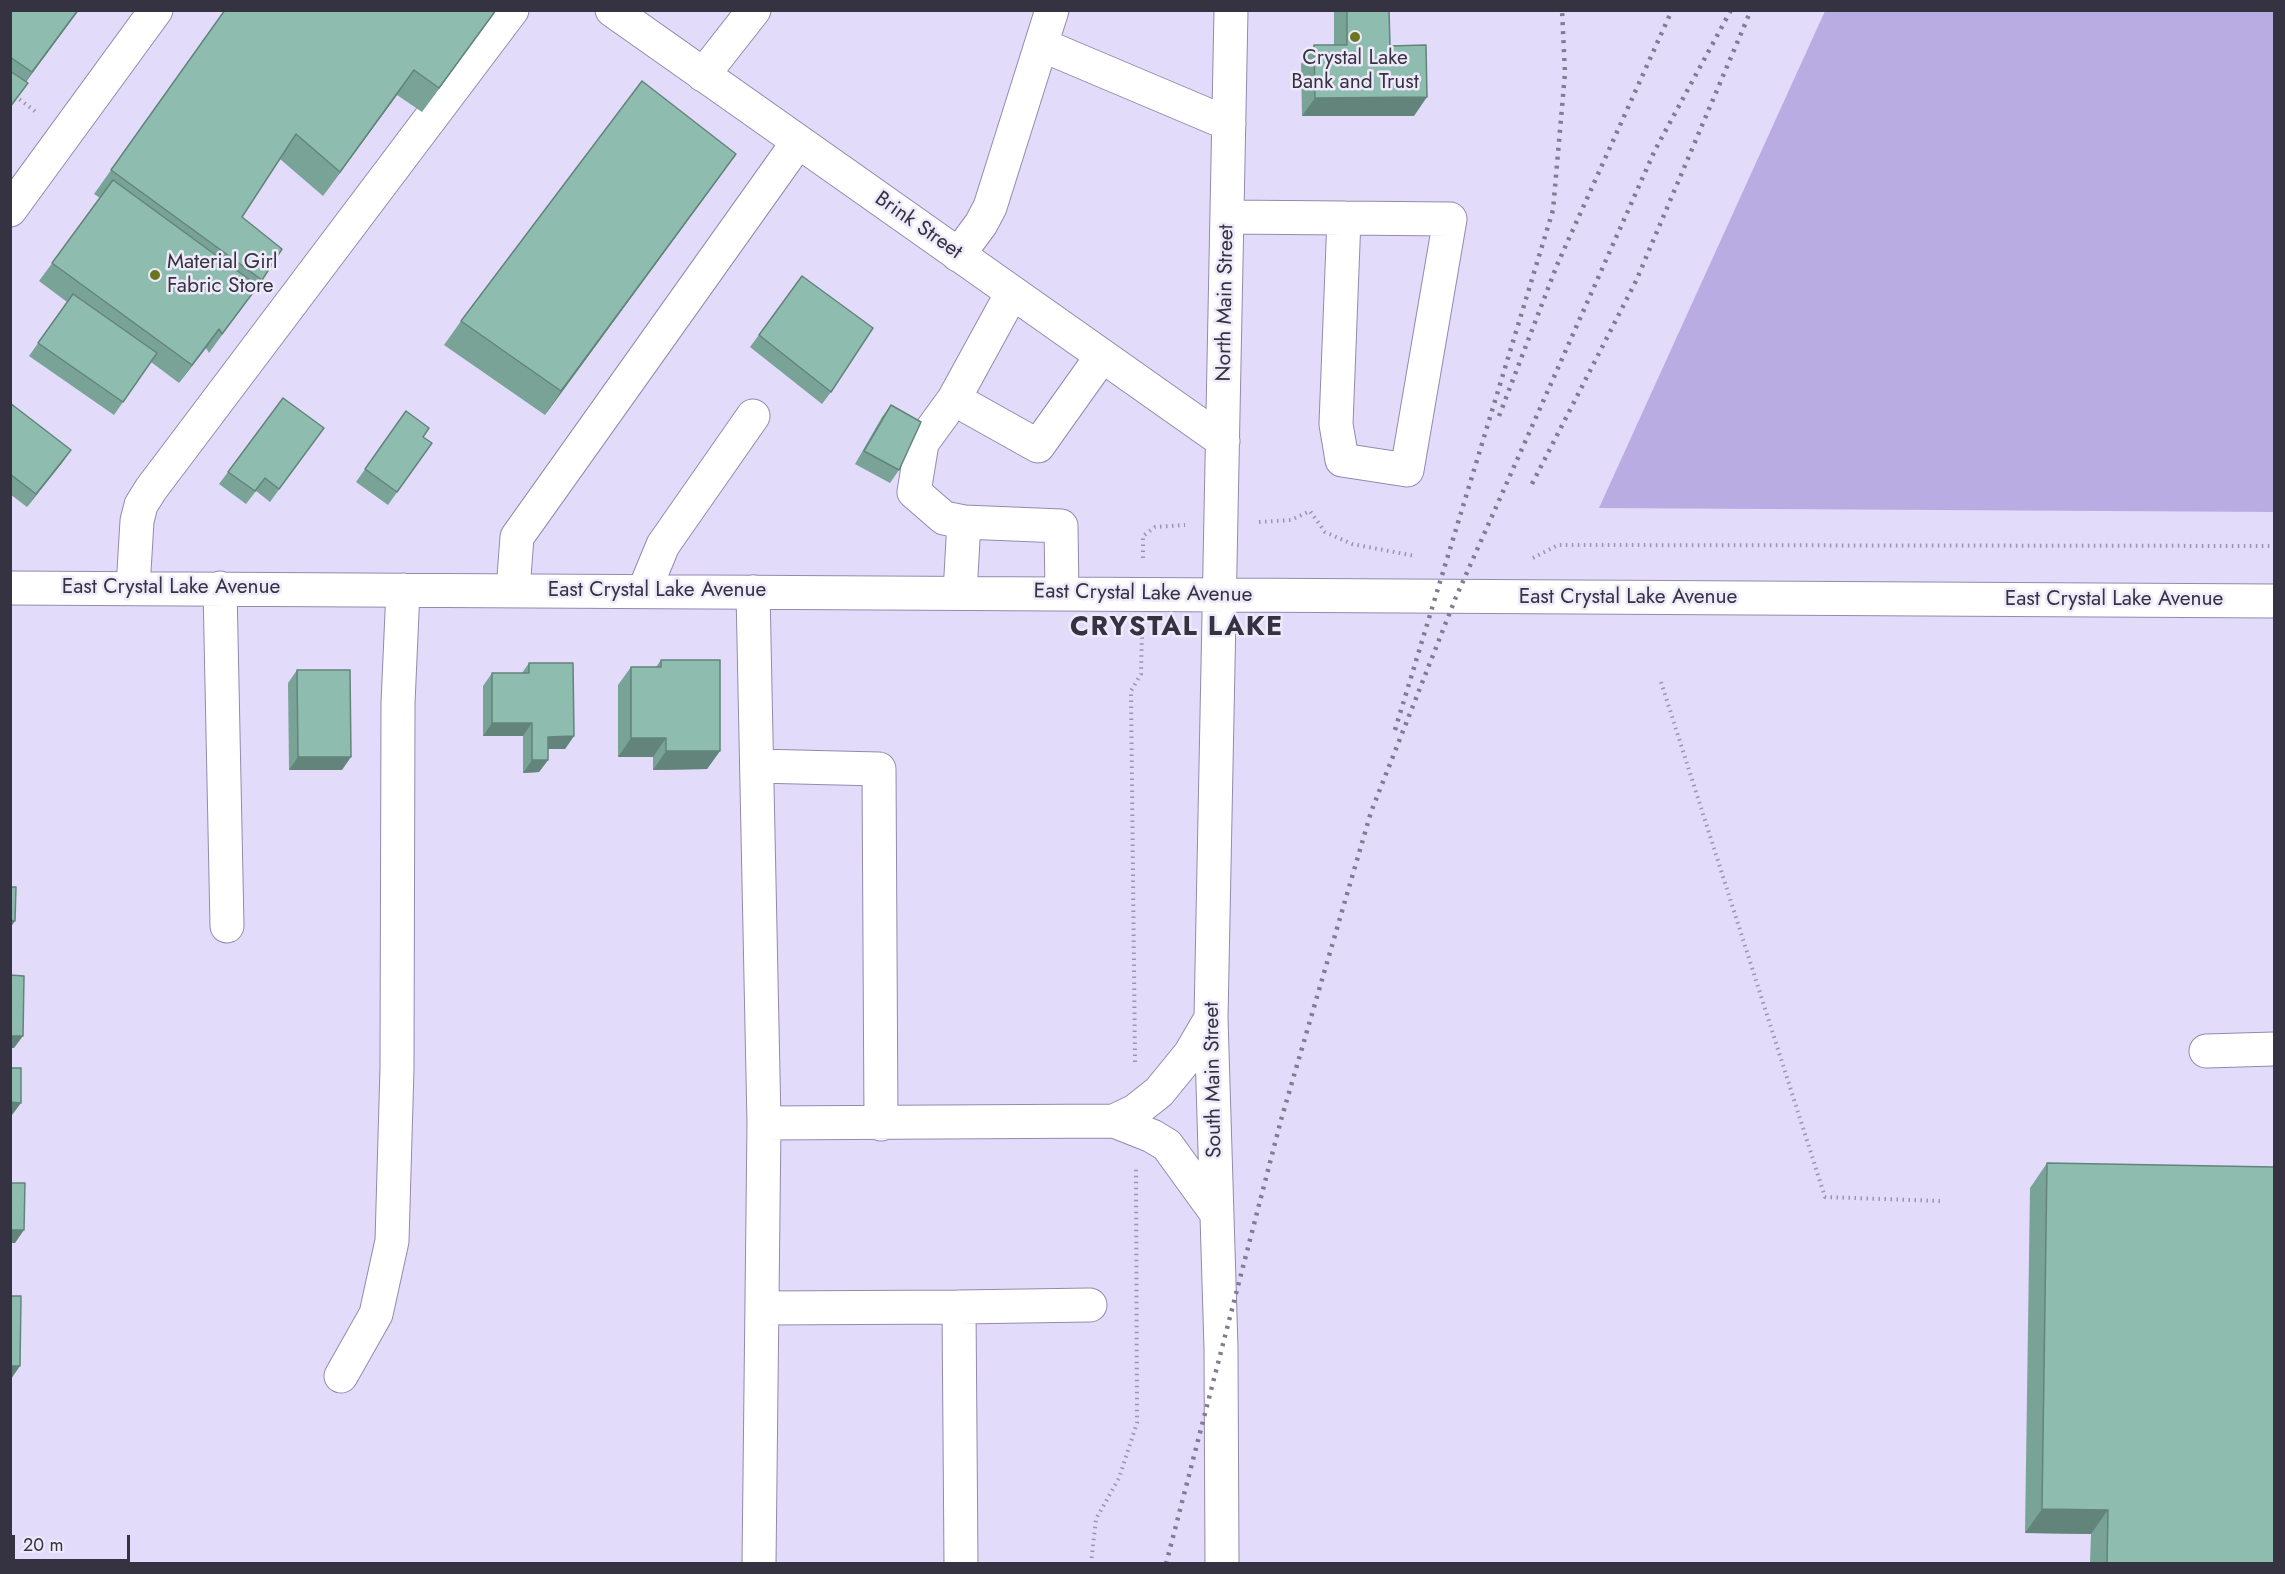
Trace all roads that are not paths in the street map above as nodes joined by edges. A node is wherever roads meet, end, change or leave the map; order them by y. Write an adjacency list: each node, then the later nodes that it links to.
1 (156, 10): 11 (street)
2 (512, 10): 22 (street)
3 (754, 10): 8 (street)
4 (1052, 10): 7 (street)
5 (1230, 10): 9 (street, North Main Street)
6 (615, 11): 8 (street, Brink Street)
7 (1042, 45): 9 (street); 14 (street)
8 (703, 75): 10 (street, Brink Street)
9 (1228, 124): 12 (street, North Main Street)
10 (798, 142): 14 (street, Brink Street); 25 (street)
11 (10, 210)
12 (1227, 217): 13 (street); 19 (street, North Main Street)
13 (1344, 218): 13 (street)
14 (958, 255): 15 (street, Brink Street)
15 (1012, 292): 16 (street, Brink Street); 17 (street)
16 (1102, 356): 17 (street); 19 (street, Brink Street)
17 (954, 399): 20 (street)
18 (753, 416): 26 (street)
19 (1224, 441): 30 (street, North Main Street)
20 (963, 522): 28 (street); 29 (street)
21 (10, 588): 22 (street, East Crystal Lake Avenue)
22 (133, 588): 23 (street, East Crystal Lake Avenue)
23 (220, 588): 24 (street, East Crystal Lake Avenue); 33 (street)
24 (403, 590): 25 (street, East Crystal Lake Avenue); 44 (street)
25 (513, 590): 26 (street, East Crystal Lake Avenue)
26 (644, 591): 27 (street, East Crystal Lake Avenue)
27 (753, 592): 28 (street, East Crystal Lake Avenue); 32 (street)
28 (960, 593): 29 (street, East Crystal Lake Avenue)
29 (1062, 593): 30 (street, East Crystal Lake Avenue)
30 (1221, 596): 31 (street, East Crystal Lake Avenue); 34 (street, South Main Street)
31 (2274, 601)
32 (757, 766): 38 (street); 39 (street)
33 (227, 927)
34 (1211, 1018): 37 (street); 40 (street, South Main Street)
35 (2274, 1049): 36 (street)
36 (2206, 1051)
37 (1114, 1121): 39 (street); 40 (street)
38 (764, 1123): 39 (street); 43 (street)
39 (881, 1124)
40 (1217, 1214): 47 (street, South Main Street)
41 (1090, 1305): 42 (street)
42 (959, 1307): 43 (street); 46 (street)
43 (762, 1308): 45 (street)
44 (340, 1376)
45 (759, 1563)
46 (961, 1563)
47 (1222, 1563)

